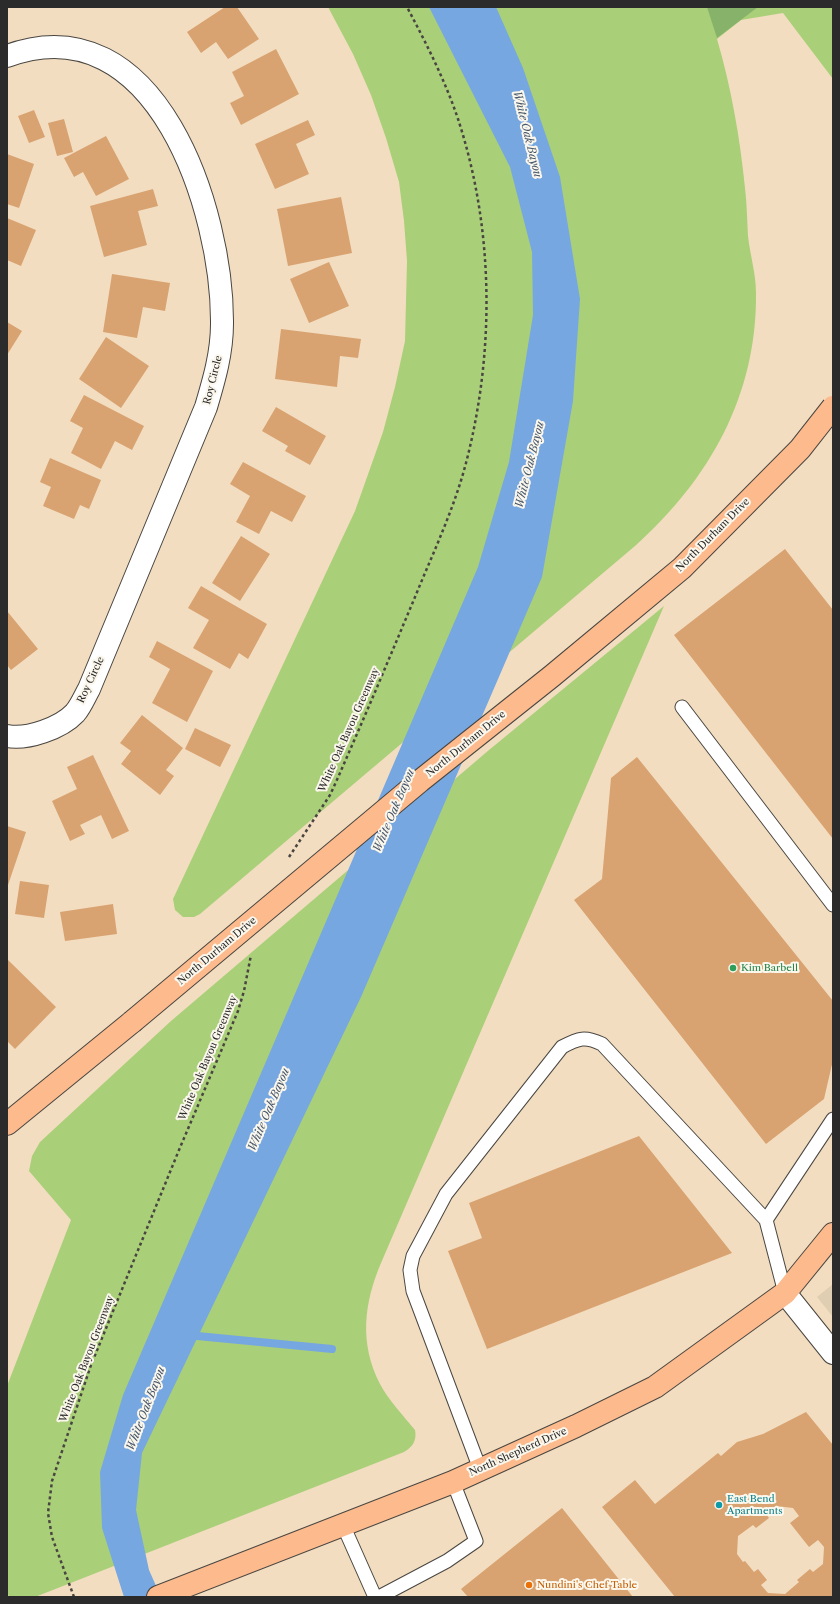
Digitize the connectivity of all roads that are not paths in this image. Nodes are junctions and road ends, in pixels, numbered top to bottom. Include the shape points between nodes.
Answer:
1 (7, 56) edge
2 (833, 407) edge
3 (682, 706) dead end
4 (7, 736) edge
5 (833, 905) edge
6 (833, 1119) edge
7 (7, 1124) edge
8 (766, 1220) junction
9 (833, 1234) edge
10 (833, 1259) edge
11 (785, 1293) junction
12 (833, 1353) edge
13 (480, 1469) junction
14 (453, 1482) junction
15 (343, 1525) junction
16 (158, 1597) edge
17 (375, 1597) edge
18 (379, 1597) edge

1 - 4 street, Roy Circle via 20,51 48,47 78,50 106,60 147,91 187,154 201,196 213,245 222,324 218,363 206,407 89,689 75,713 56,726 35,735
2 - 7 main road, North Durham Drive, bridge via 800,449 682,568 420,781
3 - 5 lane
6 - 8 lane
8 - 11 lane
8 - 13 lane via 602,1044 588,1038 575,1040 562,1047 446,1194 413,1256 410,1270 413,1291
9 - 11 main road, North Shepherd Drive
10 - 11 main road
11 - 12 street
11 - 13 main road, North Shepherd Drive via 655,1387
13 - 14 main road, North Shepherd Drive
14 - 15 main road, North Shepherd Drive
14 - 18 lane via 476,1541 447,1561
15 - 16 main road, North Shepherd Drive
15 - 17 lane

